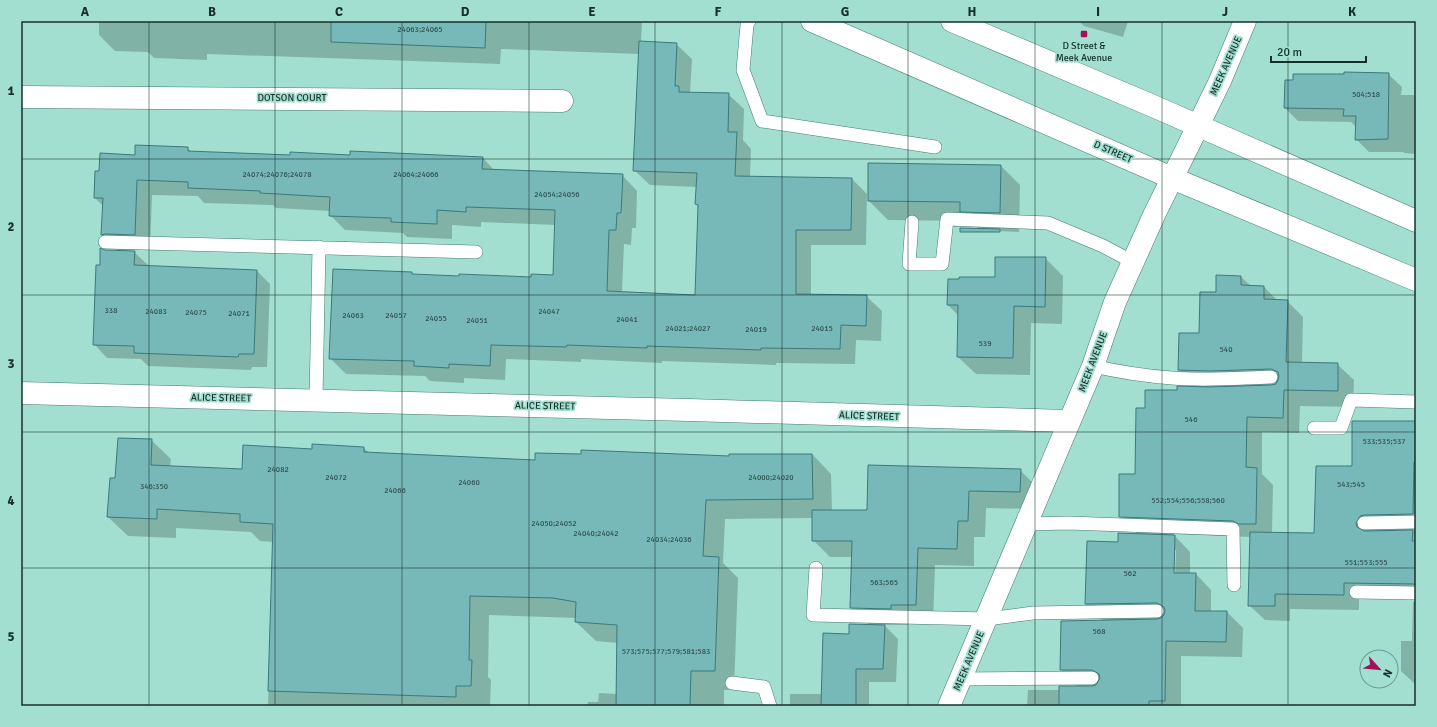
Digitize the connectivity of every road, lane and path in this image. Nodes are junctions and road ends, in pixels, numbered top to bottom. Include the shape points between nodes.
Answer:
1 (749, 21) edge
2 (812, 21) edge
3 (952, 21) edge
4 (1246, 21) edge
5 (21, 97) edge
6 (562, 101) dead end
7 (1198, 126) junction
8 (935, 147) dead end
9 (1172, 178) junction
10 (1416, 221) edge
11 (912, 222) dead end
12 (105, 242) dead end
13 (320, 247) junction
14 (476, 252) dead end
15 (1133, 262) junction
16 (1416, 280) edge
17 (1093, 366) junction
18 (1271, 377) dead end
19 (21, 393) edge
20 (316, 400) junction
21 (1416, 402) edge
22 (1069, 421) junction
23 (1314, 428) dead end
24 (1416, 522) edge
25 (1364, 523) dead end
26 (1027, 524) junction
27 (816, 568) dead end
28 (1234, 585) dead end
29 (1356, 592) dead end
30 (1416, 593) edge
31 (1157, 611) dead end
32 (987, 619) junction
33 (1092, 678) dead end
34 (960, 679) junction
35 (732, 683) dead end
36 (770, 706) edge
37 (949, 706) edge

1 - 8 lane via 742,70 762,121
2 - 9 street, D STREET
3 - 7 street
4 - 7 street, MEEK AVENUE
5 - 6 street, DOTSON COURT
7 - 9 street, MEEK AVENUE
7 - 10 street
9 - 15 street, MEEK AVENUE
9 - 16 street, D STREET
11 - 15 lane via 909,264 942,264 947,219 1048,224
12 - 13 lane
13 - 14 lane
13 - 20 lane
15 - 17 street, MEEK AVENUE via 1115,302
17 - 18 lane via 1127,374 1173,378
17 - 22 street, MEEK AVENUE
19 - 20 street, ALICE STREET
20 - 22 street, ALICE STREET
21 - 23 lane via 1351,400 1341,428
22 - 26 street, MEEK AVENUE
24 - 25 lane
26 - 28 lane via 1069,523 1233,529
26 - 32 street, MEEK AVENUE
27 - 32 lane via 813,615
29 - 30 lane
31 - 32 lane via 1034,613
32 - 34 street, MEEK AVENUE
33 - 34 lane
34 - 37 street, MEEK AVENUE
35 - 36 lane via 764,687

